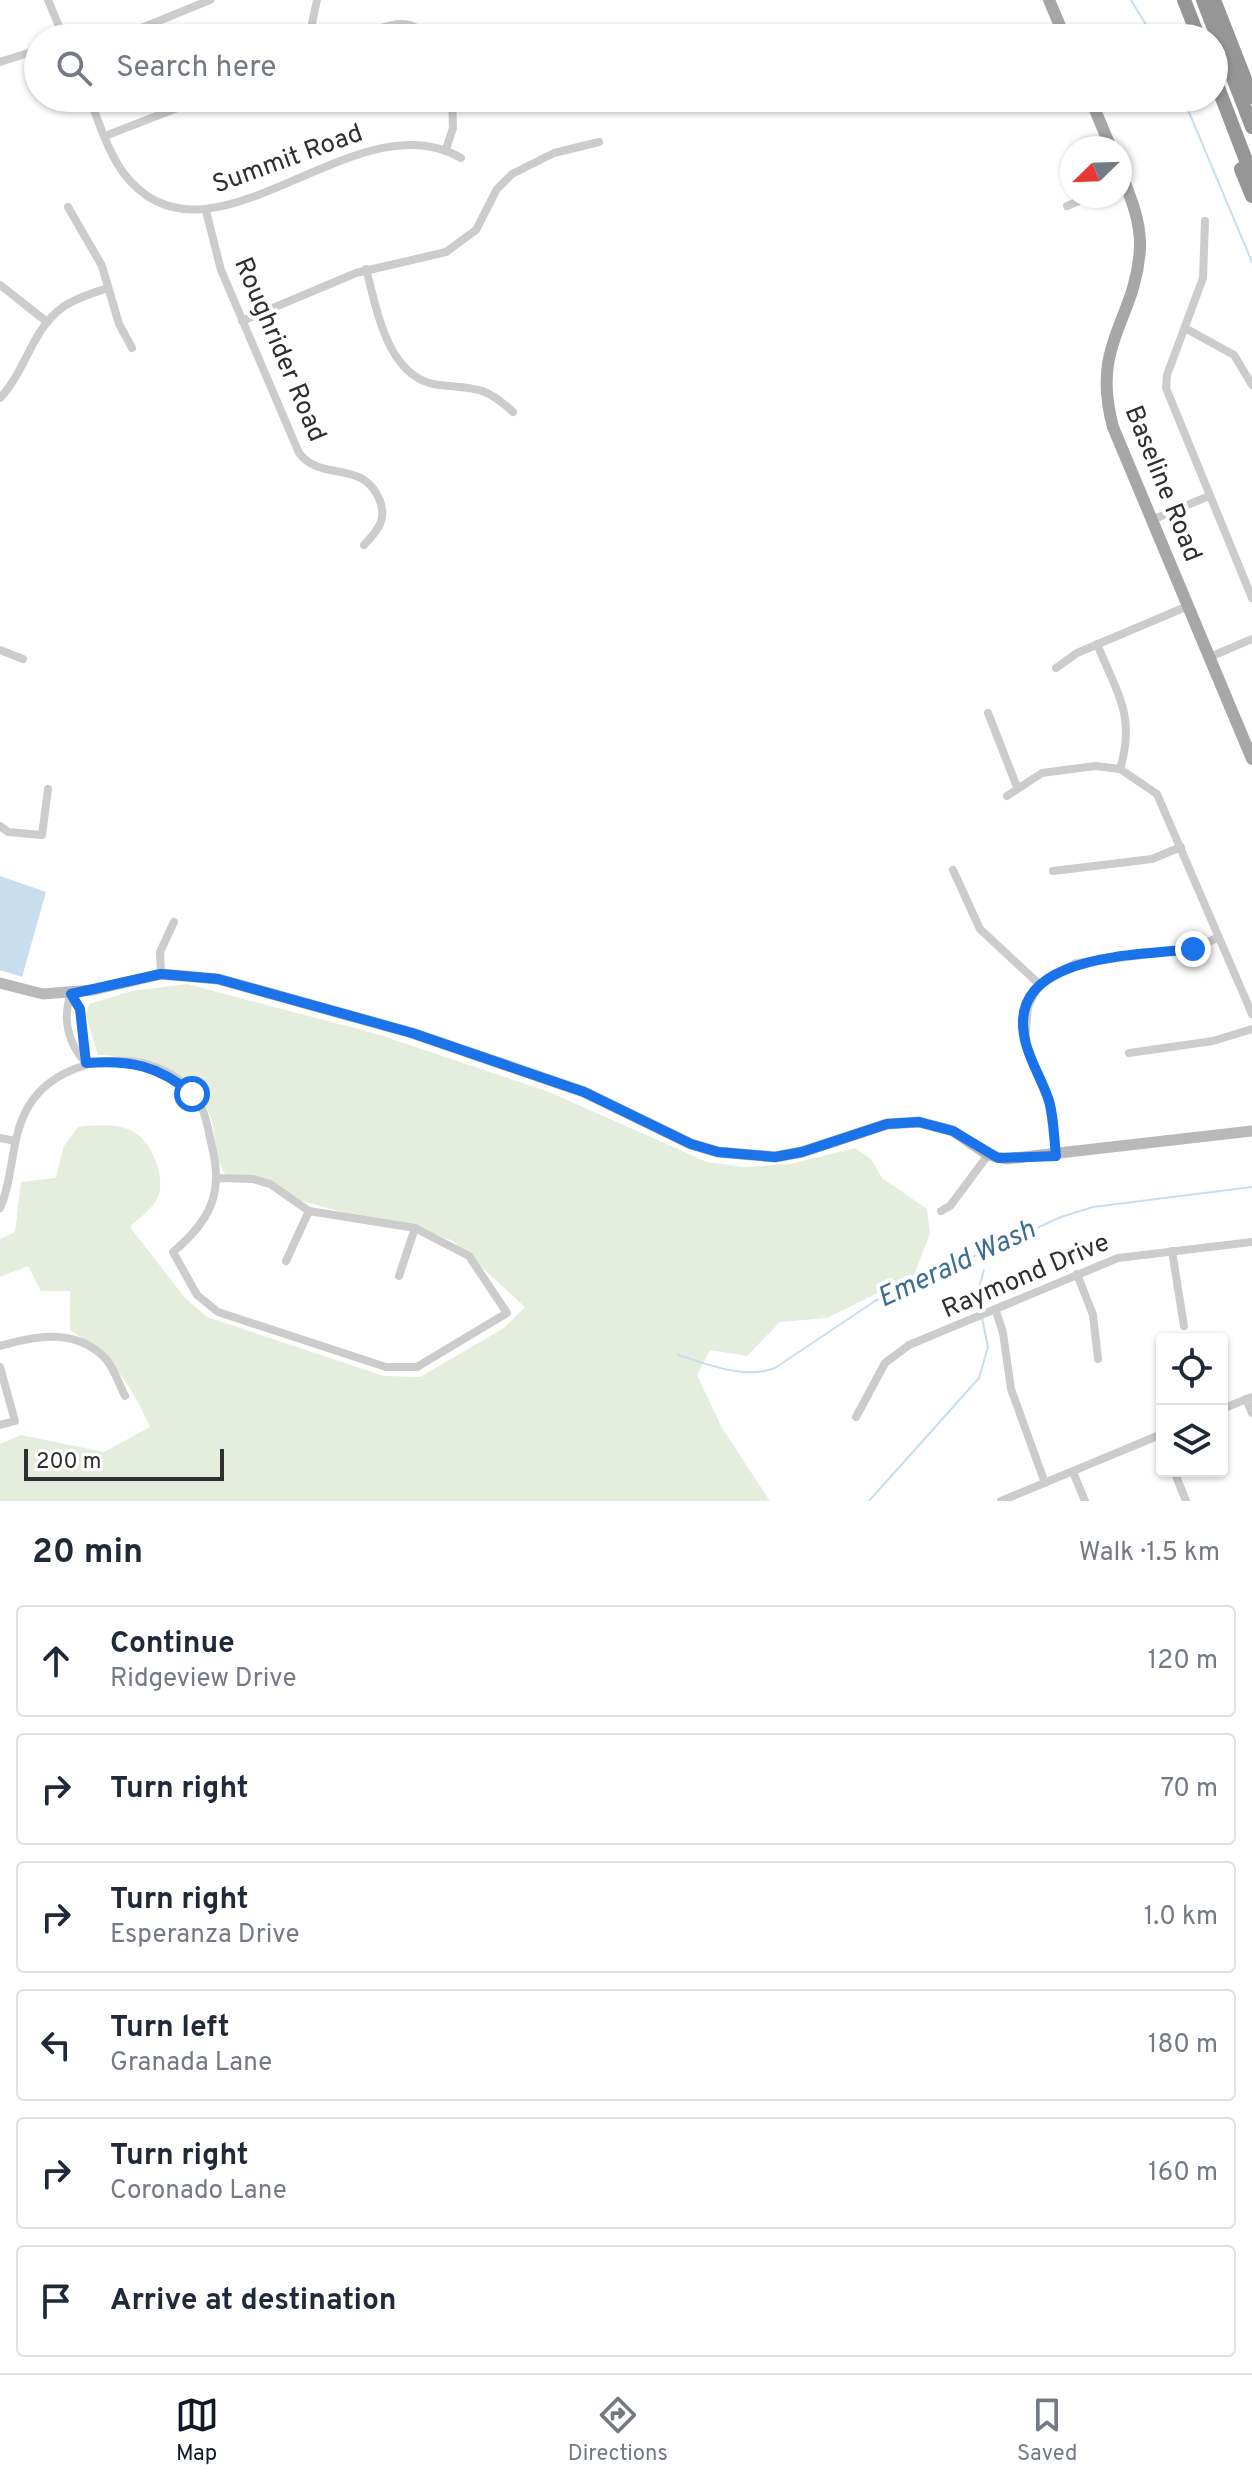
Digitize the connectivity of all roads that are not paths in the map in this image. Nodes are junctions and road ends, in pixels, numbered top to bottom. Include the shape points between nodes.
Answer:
1 (48, 0) edge
2 (210, 0) edge
3 (317, 0) edge
4 (1049, 0) edge
5 (1176, 0) edge
6 (1184, 0) edge
7 (1203, 0) edge
8 (1214, 0) edge
9 (58, 24) edge
10 (151, 24) edge
11 (312, 24) edge
12 (392, 24) edge
13 (414, 24) edge
14 (1059, 24) edge
15 (1185, 24) edge
16 (1193, 24) edge
17 (1212, 24) edge
18 (1223, 24) edge
19 (1228, 36) edge
20 (24, 54) edge
21 (0, 62) edge
22 (1228, 65) edge
23 (1252, 97) edge
24 (95, 112) edge
25 (167, 112) edge
26 (452, 112) edge
27 (1096, 112) edge
28 (1219, 112) edge
29 (1227, 112) edge
30 (1252, 127) edge
31 (105, 136) junction
32 (1106, 136) edge
33 (599, 142) dead end
34 (446, 149) junction
35 (461, 158) dead end
36 (1252, 176) edge
37 (1252, 196) edge
38 (1132, 204) edge
39 (68, 207) dead end
40 (206, 211) junction
41 (1205, 221) dead end
42 (366, 269) junction
43 (0, 285) edge
44 (108, 288) junction
45 (242, 321) junction
46 (47, 322) junction
47 (1185, 328) junction
48 (132, 348) dead end
49 (1252, 385) edge
50 (0, 398) edge
51 (513, 412) dead end
52 (1209, 496) junction
53 (1152, 520) junction
54 (364, 545) dead end
55 (1252, 598) edge
56 (1188, 606) junction
57 (1252, 639) edge
58 (1097, 644) junction
59 (0, 650) edge
60 (1210, 657) junction
61 (23, 659) dead end
62 (1056, 668) dead end
63 (988, 713) dead end
64 (1250, 751) edge
65 (1120, 769) junction
66 (1017, 787) junction
67 (48, 789) dead end
68 (1007, 796) dead end
69 (0, 826) edge
70 (1181, 847) junction
71 (953, 870) dead end
72 (1053, 871) dead end
73 (174, 922) dead end
74 (1219, 937) junction
75 (161, 974) junction
76 (0, 983) edge
77 (1039, 984) junction
78 (71, 994) junction
79 (1252, 1014) edge
80 (1252, 1029) edge
81 (84, 1034) junction
82 (71, 1039) junction
83 (1129, 1053) dead end
84 (86, 1063) junction
85 (1252, 1131) edge
86 (0, 1138) edge
87 (15, 1141) junction
88 (988, 1155) junction
89 (1056, 1156) junction
90 (219, 1178) junction
91 (0, 1208) edge
92 (309, 1211) junction
93 (941, 1211) dead end
94 (415, 1228) junction
95 (1252, 1242) edge
96 (1172, 1251) junction
97 (286, 1261) dead end
98 (1077, 1274) junction
99 (399, 1276) dead end
100 (996, 1311) junction
101 (1184, 1326) dead end
102 (0, 1346) edge
103 (1098, 1359) dead end
104 (0, 1367) edge
105 (125, 1396) dead end
106 (1249, 1398) edge
107 (1228, 1407) edge
108 (1252, 1413) edge
109 (856, 1417) dead end
110 (0, 1425) edge
111 (1156, 1439) edge
112 (1073, 1472) junction
113 (1176, 1477) edge
114 (1045, 1483) junction
115 (1001, 1501) edge
116 (1085, 1501) edge
117 (1186, 1501) edge

1 - 9 street
2 - 10 street
3 - 11 street
4 - 14 main road
5 - 15 highway
6 - 16 highway
7 - 17 highway
8 - 18 highway
12 - 13 street
19 - 23 highway
20 - 21 street
22 - 30 highway
24 - 31 street, Summit Road
25 - 31 street
26 - 34 street
27 - 32 main road
28 - 37 highway
29 - 36 highway
31 - 40 street, Summit Road via 119,166 141,190 170,206
33 - 42 street via 554,153 512,174 497,189 476,230 446,252
34 - 35 street, Summit Road
34 - 40 street, Summit Road via 416,142 378,147
38 - 53 main road, Baseline Road via 1140,246 1111,340 1104,387 1113,427
39 - 44 street via 102,266
40 - 45 street, Roughrider Road via 221,270
41 - 47 street via 1203,278
42 - 45 street
42 - 51 street via 386,337 407,370 431,383 485,390
43 - 46 street
44 - 46 street via 72,301
44 - 48 street
45 - 54 street, Roughrider Road via 299,453 311,465 358,476 374,489 382,521
46 - 50 street via 22,372
47 - 49 street via 1234,355
47 - 52 street via 1166,388
52 - 53 street
52 - 55 street
53 - 56 main road, Baseline Road
56 - 58 street
56 - 60 main road, Baseline Road
57 - 60 street
58 - 62 street
58 - 65 street via 1128,725
59 - 61 street
60 - 64 main road, Baseline Road
63 - 66 street
65 - 66 street via 1095,766 1042,773
65 - 70 street via 1157,794
66 - 68 street
67 - 69 street via 42,835 8,832
70 - 72 street via 1152,859
70 - 74 street
71 - 77 street via 980,929
73 - 75 street via 160,952
74 - 77 street via 1193,949 1076,963
74 - 79 street
75 - 78 main road
75 - 88 main road via 218,979 412,1033 584,1092 718,1152 788,1155 903,1121 945,1128
76 - 78 main road via 43,994
77 - 89 street via 1028,1007 1025,1042 1049,1103
78 - 81 street
78 - 82 street via 65,1009
80 - 83 street via 1222,1039
81 - 82 street via 77,1042
81 - 84 street
82 - 84 street
84 - 87 street via 56,1077 40,1092
84 - 90 street via 150,1066 172,1077 201,1106
85 - 89 main road
86 - 87 street
87 - 91 street
88 - 89 main road
88 - 93 street
90 - 92 street via 270,1184
90 - 94 street via 199,1231 173,1252 197,1295 218,1312 386,1367 417,1367 507,1313 469,1256
92 - 94 street
92 - 97 street
94 - 99 street
95 - 96 street, Raymond Drive
96 - 98 street, Raymond Drive via 1118,1258
96 - 101 street
98 - 100 street, Raymond Drive
98 - 103 street via 1093,1315
100 - 109 street, Raymond Drive via 896,1352 877,1375
100 - 114 street via 1011,1389
102 - 105 street via 35,1336 69,1337 104,1357
104 - 110 street via 15,1421
106 - 107 street
106 - 108 street
111 - 112 street
112 - 114 street
112 - 116 street
113 - 117 street
114 - 115 street

